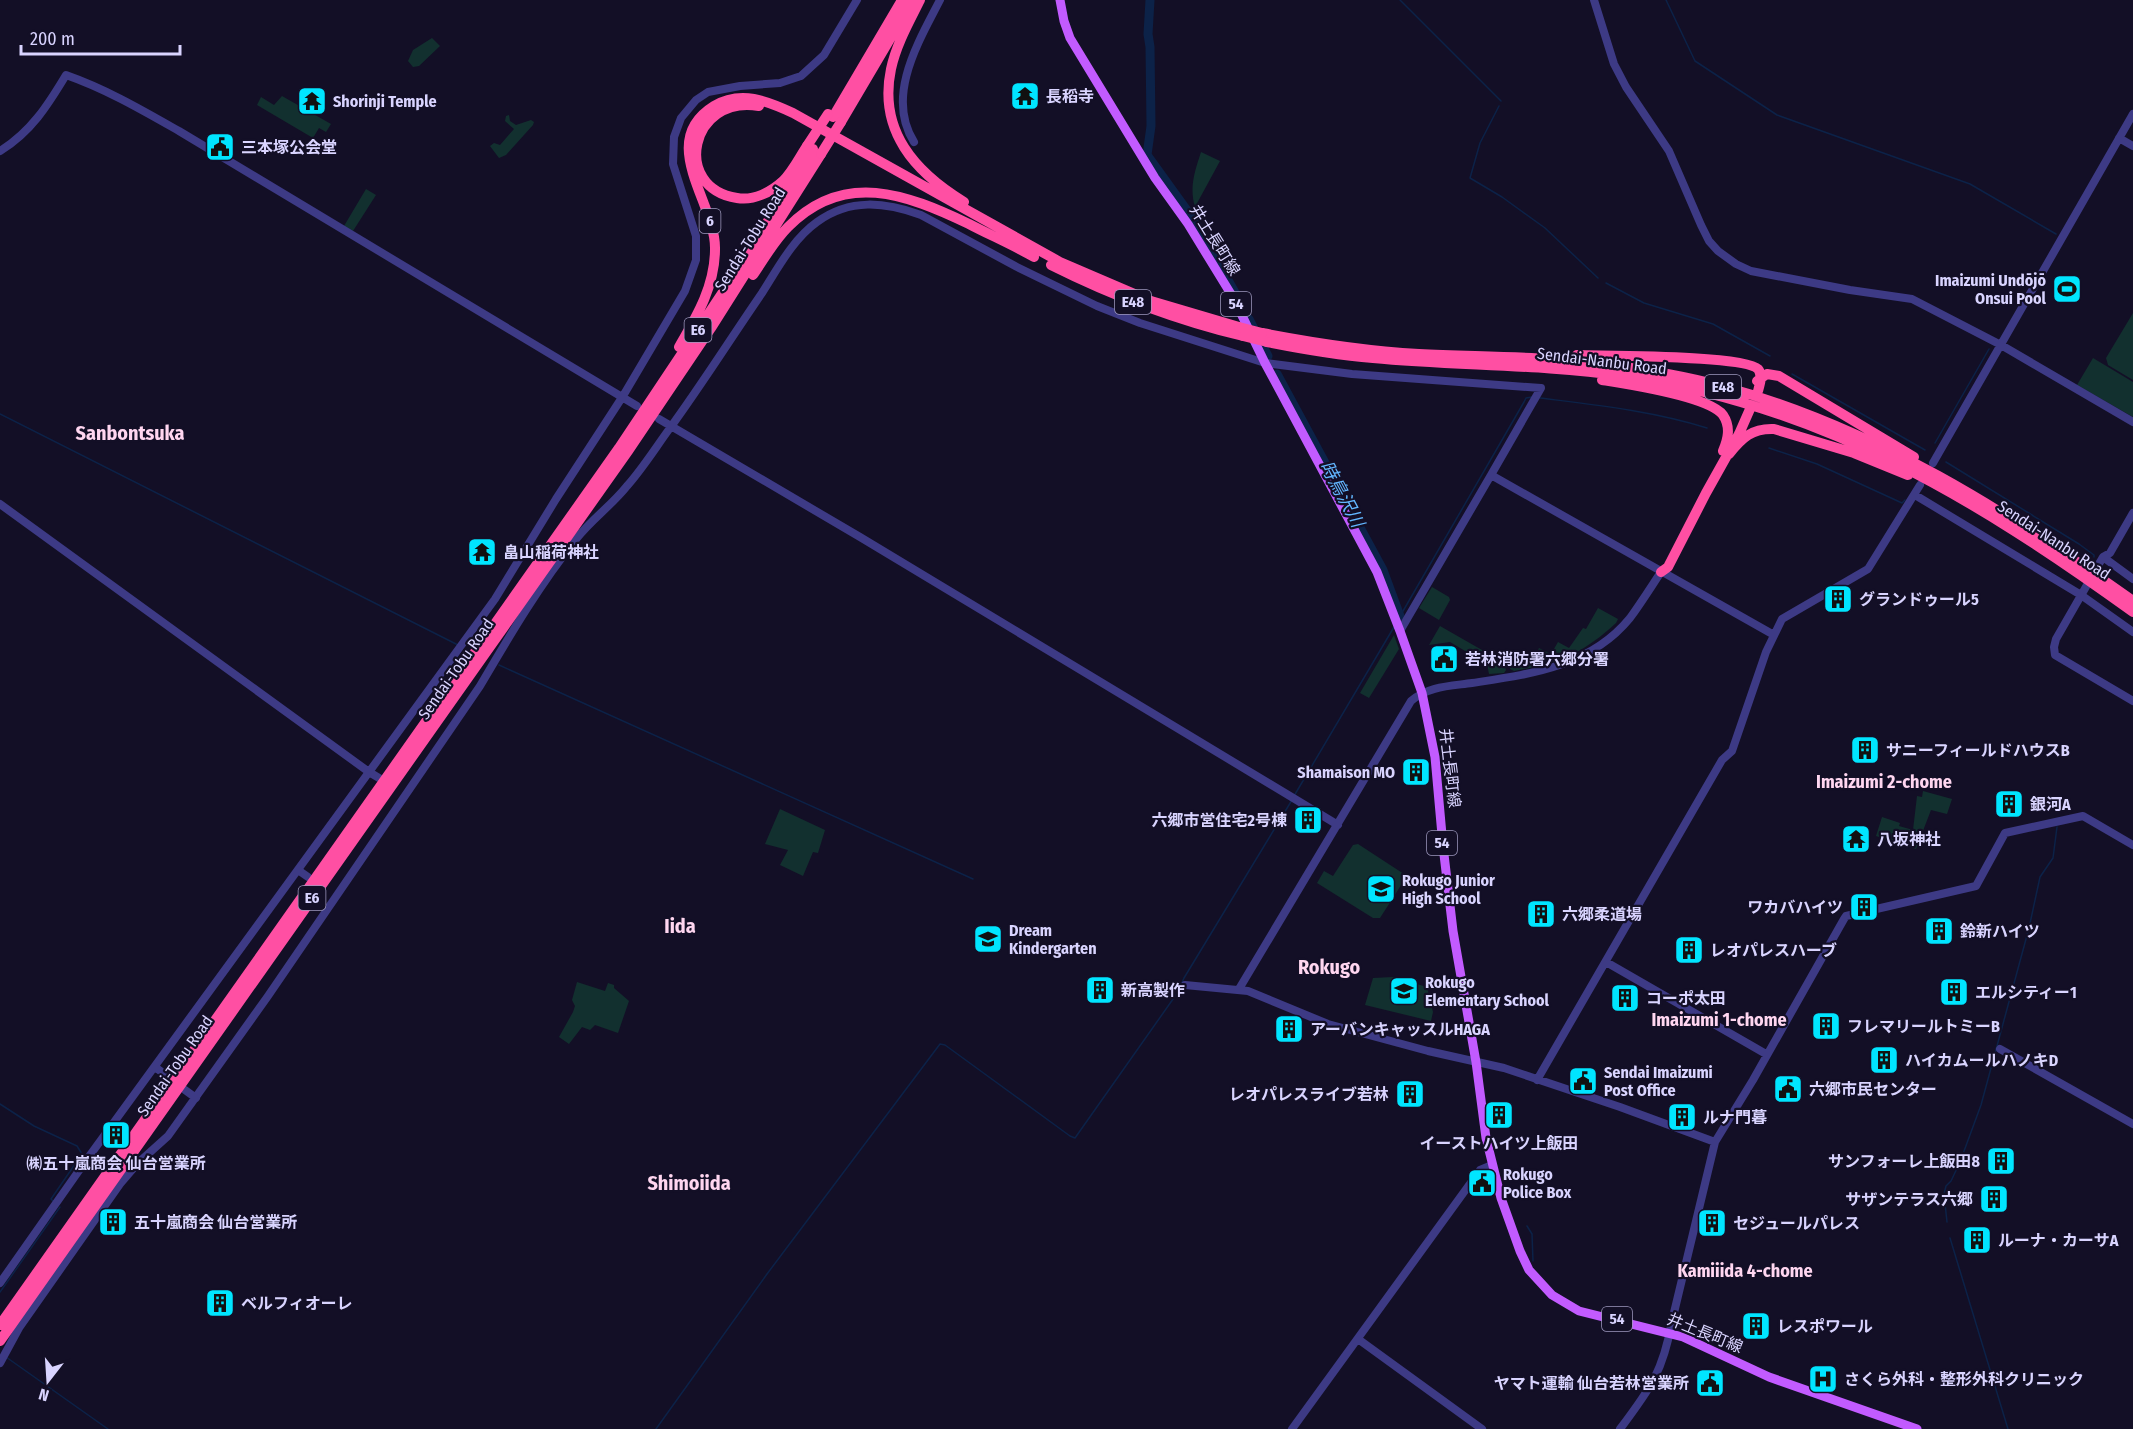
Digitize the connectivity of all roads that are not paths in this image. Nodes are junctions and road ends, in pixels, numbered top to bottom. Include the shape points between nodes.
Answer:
1 (857, 0) edge
2 (902, 0) edge
3 (913, 0) edge
4 (920, 0) edge
5 (940, 0) edge
6 (1060, 0) edge
7 (1594, 0) edge
8 (2133, 114) edge
9 (834, 117) junction
10 (2119, 138) junction
11 (914, 142) dead end
12 (2133, 147) edge
13 (814, 150) junction
14 (0, 151) edge
15 (1028, 253) junction
16 (1078, 269) junction
17 (1241, 332) junction
18 (1264, 337) junction
19 (2001, 345) junction
20 (1475, 355) junction
21 (1265, 363) junction
22 (1540, 368) junction
23 (680, 374) junction
24 (1761, 377) junction
25 (1756, 391) dead end
26 (623, 396) junction
27 (637, 406) dead end
28 (1748, 408) dead end
29 (659, 419) dead end
30 (2133, 422) edge
31 (672, 426) junction
32 (619, 448) junction
33 (1726, 452) junction
34 (1933, 463) dead end
35 (1491, 475) junction
36 (1944, 478) junction
37 (1920, 485) dead end
38 (1915, 495) junction
39 (0, 504) edge
40 (581, 509) junction
41 (2133, 513) edge
42 (1999, 521) junction
43 (2103, 557) junction
44 (2096, 569) dead end
45 (1661, 572) junction
46 (2133, 579) edge
47 (2087, 585) dead end
48 (2081, 595) junction
49 (2133, 601) edge
50 (2133, 612) edge
51 (1398, 626) junction
52 (2133, 632) edge
53 (1774, 635) junction
54 (1422, 693) junction
55 (2133, 701) edge
56 (369, 772) junction
57 (379, 778) dead end
58 (1338, 825) junction
59 (2133, 845) edge
60 (298, 870) junction
61 (308, 877) dead end
62 (325, 889) dead end
63 (335, 896) junction
64 (1606, 962) junction
65 (1185, 985) dead end
66 (1239, 988) junction
67 (2000, 1049) dead end
68 (1766, 1054) junction
69 (1476, 1062) junction
70 (155, 1067) junction
71 (167, 1076) dead end
72 (1537, 1080) junction
73 (186, 1090) dead end
74 (196, 1098) junction
75 (2133, 1124) edge
76 (144, 1128) junction
77 (1715, 1142) junction
78 (1492, 1165) junction
79 (0, 1283) edge
80 (0, 1325) edge
81 (1670, 1333) junction
82 (1358, 1339) junction
83 (0, 1341) edge
84 (3, 1358) edge
85 (1292, 1429) edge
86 (1482, 1429) edge
87 (1620, 1429) edge
88 (1917, 1429) edge

1 - 26 street via 824,54 801,76 780,83 708,92 681,118 674,137 673,164 696,236 696,260 689,285
2 - 9 highway, Sendai-Tobu Road / E6
3 - 9 highway, Sendai-Tobu Road / E6
4 - 16 highway via 895,56 890,79 892,118 905,150 948,192
5 - 11 street via 917,44 905,79 904,111
6 - 21 main road, 井土長町線 / 54 via 1071,38 1234,299
7 - 19 street via 1614,63 1669,151 1701,225 1718,251 1751,271 1912,299
8 - 10 street
9 - 13 highway, Sendai-Tobu Road / E6
10 - 12 street
10 - 19 street
13 - 15 highway, 6 via 782,181 761,195 745,199 721,194 708,184 696,156 700,134 714,116 735,106 760,106 826,138
13 - 23 highway, Sendai-Tobu Road / E6
13 - 32 highway, Sendai-Tobu Road / E6
14 - 26 street via 31,127 66,75 78,79 179,131
15 - 17 highway, Sendai-Nanbu Road / E48 via 1149,309
15 - 23 highway via 906,198 872,192 837,197 806,211 787,228 697,359
16 - 17 highway, Sendai-Nanbu Road / E48 via 1151,301
16 - 32 highway, 6 via 781,107 745,98 718,104 698,122 689,147 691,169 714,234 711,284 696,318
17 - 18 highway, Sendai-Nanbu Road / E48, bridge
18 - 20 highway, Sendai-Nanbu Road / E48 via 1419,354
18 - 22 highway, Sendai-Nanbu Road / E48 via 1374,358
19 - 30 street
19 - 34 street
20 - 24 highway via 1713,360 1749,364 1759,370
20 - 36 highway, Sendai-Nanbu Road / E48 via 1599,364 1726,387 1855,434
21 - 31 street via 1097,306 921,215 892,206 861,204 818,221 790,250
21 - 35 street via 1353,374 1540,387
21 - 51 main road, 井土長町線 / 54 via 1377,572
22 - 33 highway via 1658,390 1707,405 1722,415 1726,423
22 - 42 highway, Sendai-Nanbu Road / E48 via 1653,381 1791,417 1894,461
23 - 40 highway, Sendai-Tobu Road / E6
24 - 25 highway
24 - 36 highway via 1774,374 1791,382 1903,448
26 - 27 street
26 - 56 street via 495,599
28 - 33 highway
29 - 31 street
31 - 58 street
31 - 63 street via 627,487 578,537 547,579 474,694
32 - 40 highway, Sendai-Tobu Road / E6
33 - 42 highway via 1754,431 1791,433 1886,466
33 - 45 highway via 1668,567
35 - 45 street
35 - 51 street
36 - 49 highway, Sendai-Nanbu Road / E48
37 - 38 street
38 - 48 street
38 - 53 street via 1868,569 1782,619
39 - 56 street
40 - 76 highway, Sendai-Tobu Road / E6
41 - 43 street via 2110,553
42 - 50 highway, Sendai-Nanbu Road / E48
43 - 44 street
43 - 46 street
45 - 53 street
45 - 54 street via 1629,619 1612,636 1569,663 1541,672
47 - 48 street
48 - 52 street
48 - 55 street via 2056,639 2055,655
51 - 54 main road, 井土長町線 / 54
53 - 64 street via 1732,751 1722,760
54 - 58 street via 1412,701
54 - 69 main road, 井土長町線 / 54 via 1435,757 1453,931
56 - 57 street
56 - 60 street
58 - 66 street
59 - 68 street via 2083,816 2005,833 1976,886 1846,916
60 - 61 street
60 - 70 street
62 - 63 street
63 - 74 street
64 - 68 street
64 - 72 street
65 - 66 street
66 - 69 street via 1328,1024
67 - 75 street
68 - 77 street
69 - 72 street
69 - 78 main road, 井土長町線 / 54
70 - 71 street
70 - 79 street
72 - 77 street
73 - 74 street
74 - 84 street via 168,1136 120,1184 19,1328
76 - 80 highway, Sendai-Tobu Road / E6
76 - 83 highway, Sendai-Tobu Road / E6
77 - 81 street
78 - 81 main road, 井土長町線 / 54 via 1520,1251 1544,1289 1580,1311
78 - 82 street via 1480,1170
81 - 87 street via 1656,1379
81 - 88 main road, 井土長町線 / 54 via 1769,1377
82 - 85 street
82 - 86 street

